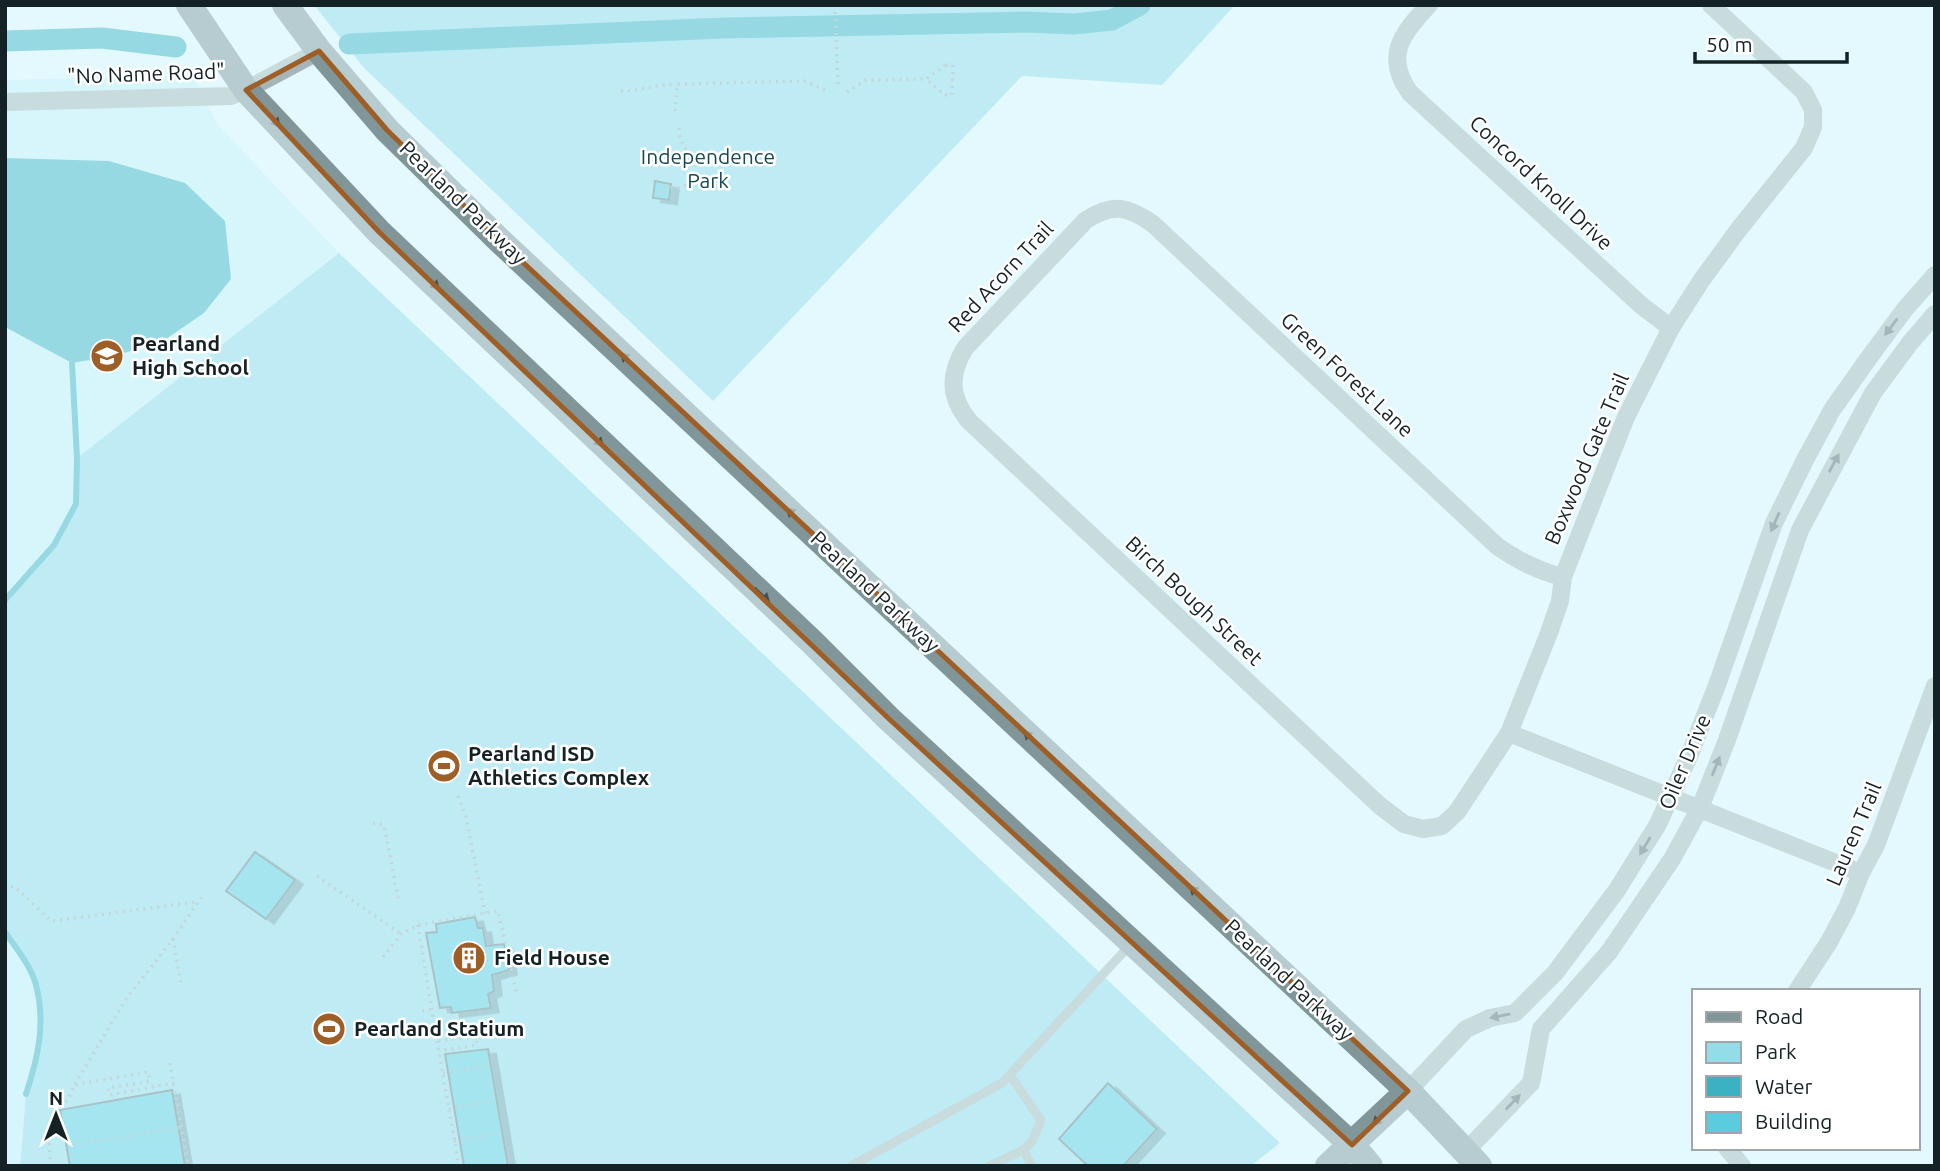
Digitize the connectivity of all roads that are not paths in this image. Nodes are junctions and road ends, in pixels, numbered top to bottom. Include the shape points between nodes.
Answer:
1 (189, 5) edge
2 (285, 5) edge
3 (1429, 5) edge
4 (1712, 5) edge
5 (319, 51) junction
6 (246, 90) junction
7 (5, 102) edge
8 (1102, 210) joint
9 (1935, 275) edge
10 (1935, 314) edge
11 (1671, 328) junction
12 (953, 387) joint
13 (1563, 577) junction
14 (1935, 686) edge
15 (1509, 733) junction
16 (1671, 797) junction
17 (1700, 808) junction
18 (1423, 829) joint
19 (1861, 873) junction
20 (1131, 943) junction
21 (1798, 989) edge
22 (1010, 1076) junction
23 (1408, 1091) junction
24 (1352, 1144) junction
25 (1023, 1149) junction
26 (1729, 1150) edge
27 (1464, 1161) edge
28 (851, 1166) edge
29 (989, 1166) edge
30 (1032, 1166) edge
31 (1328, 1166) edge
32 (1370, 1166) edge
33 (1742, 1166) edge

1 - 6 main road
2 - 5 main road, Pearland Parkway
3 - 11 street, Concord Knoll Drive via 1399,44 1399,78 1410,93
4 - 11 street, Boxwood Gate Trail via 1804,92 1813,110 1813,127 1804,148 1739,229
5 - 6 street, "No Name Road"
23 -> 5 main road, Pearland Parkway via 498,239 387,130
6 - 7 street, "No Name Road" via 231,96
6 -> 20 main road via 379,232
8 - 12 street, Red Acorn Trail via 1086,220 965,348 954,366
8 - 13 street, Green Forest Lane via 1120,208 1153,224 1497,546 1542,572
9 -> 16 street, Oiler Drive via 1832,410 1806,458 1774,523 1717,685
17 -> 10 street, Oiler Drive via 1800,530 1873,393
11 - 13 street, Boxwood Gate Trail via 1626,417
12 - 18 street, Birch Bough Street via 958,407 989,440 1379,805 1404,824
13 - 15 street, Boxwood Gate Trail via 1549,633
14 - 19 street, Lauren Trail via 1886,821
15 - 16 street
15 - 18 street, Boxwood Gate Trail via 1457,812 1442,826
16 - 17 street
16 -> 23 street, Oiler Drive via 1617,890 1555,972 1515,1013 1466,1029
17 - 19 street
27 -> 17 street, Oiler Drive via 1531,1083 1541,1029 1609,952 1672,859
19 - 21 street, Lauren Trail via 1841,919
20 - 22 lane
20 - 24 main road
22 - 25 lane via 1041,1119 1032,1142
22 - 28 lane
23 -> 24 main road, Oiler Drive
23 - 27 main road, Pearland Parkway
24 - 31 main road, Oiler Drive
24 - 32 main road
25 - 29 lane
25 - 30 lane
26 - 33 street

